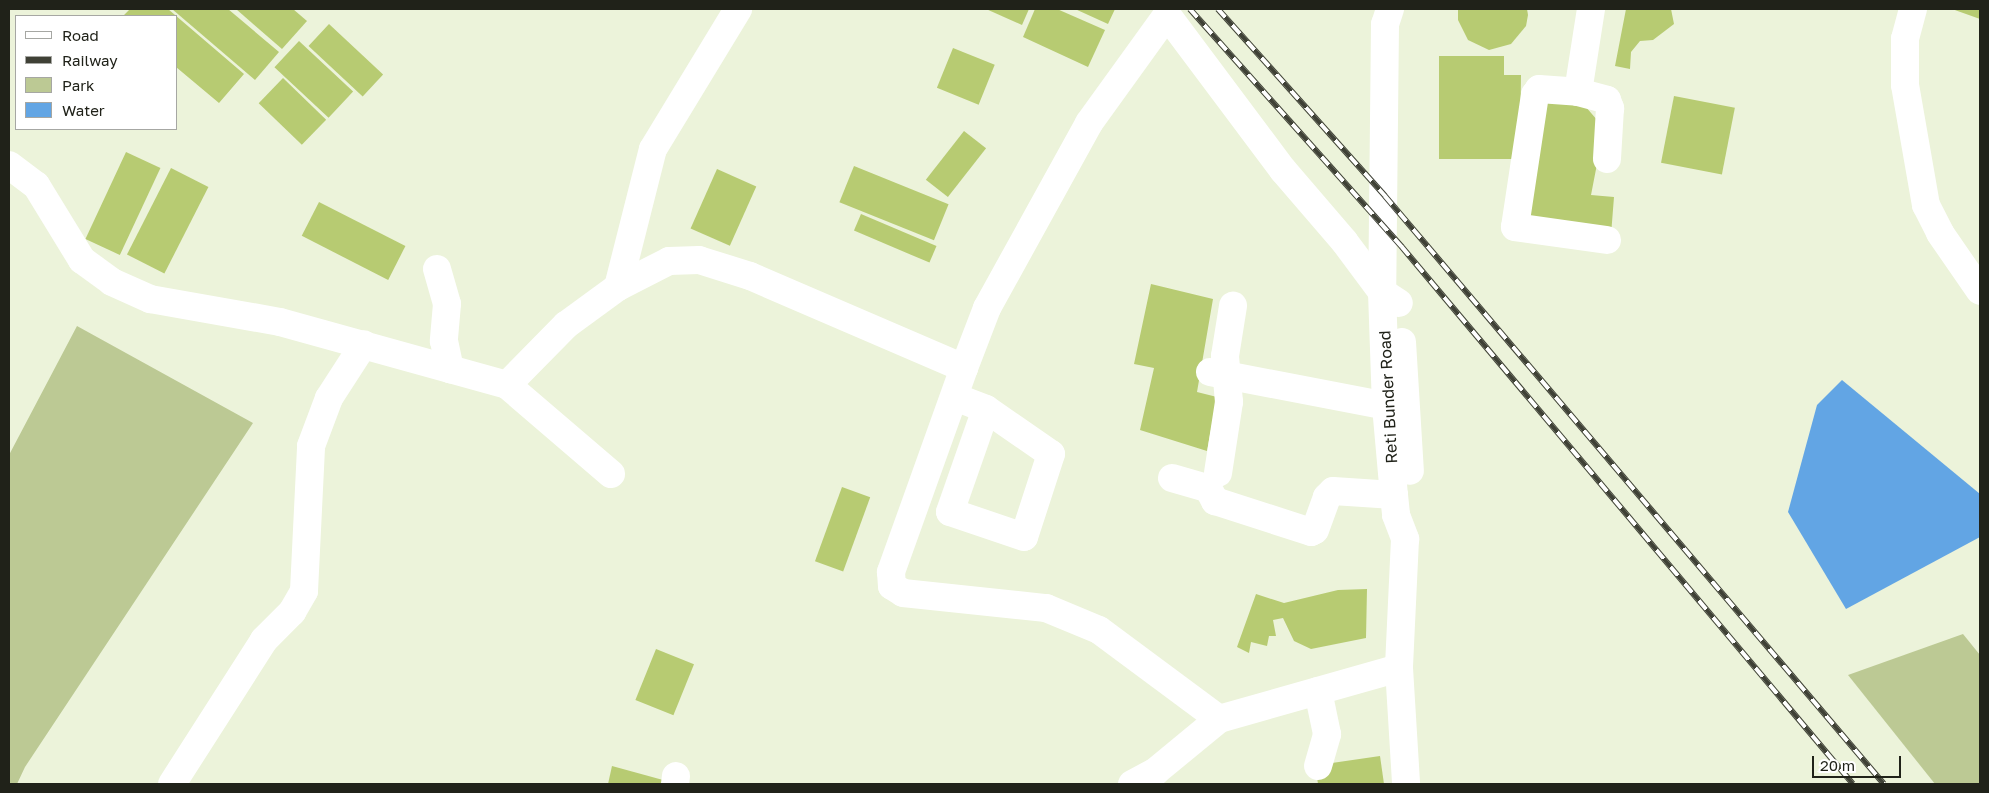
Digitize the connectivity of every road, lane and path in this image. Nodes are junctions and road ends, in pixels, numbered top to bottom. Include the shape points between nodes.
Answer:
1 (738, 9) edge
2 (1390, 9) edge
3 (1399, 9) edge
4 (1591, 9) edge
5 (1913, 9) edge
6 (1165, 12) edge
7 (1578, 92) junction
8 (1607, 159) dead end
9 (9, 165) edge
10 (1607, 240) dead end
11 (437, 269) dead end
12 (618, 287) junction
13 (1980, 291) edge
14 (1391, 298) junction
15 (1233, 306) dead end
16 (364, 344) junction
17 (964, 368) junction
18 (450, 369) junction
19 (1219, 374) junction
20 (507, 385) junction
21 (955, 397) junction
22 (1386, 406) junction
23 (986, 409) junction
24 (1218, 473) dead end
25 (611, 474) dead end
26 (1172, 478) dead end
27 (1394, 495) junction
28 (1405, 539) junction
29 (1400, 668) junction
30 (1318, 691) junction
31 (1219, 719) junction
32 (1318, 766) dead end
33 (172, 784) edge
34 (1132, 784) edge
35 (1406, 784) edge

1 - 12 street via 653,149
2 - 14 street, Reti Bunder Road via 1385,24
3 - 14 street via 1402,207
4 - 7 street
5 - 13 street via 1905,39 1905,85 1926,205 1940,233
6 - 14 street via 1283,170
6 - 17 street via 1085,131 988,308
7 - 8 street via 1607,100 1610,108
7 - 10 street via 1546,88 1539,89 1535,95 1514,223 1520,230
9 - 16 street via 36,185 82,260 112,282 150,299 280,322
11 - 18 street via 447,304 444,341
12 - 17 street via 669,261 699,260 750,276
12 - 20 street via 566,325
14 - 22 street, Reti Bunder Road
14 - 28 street via 1413,511
15 - 19 street via 1226,356
16 - 18 street
16 - 33 street via 329,398 311,446 304,591 292,612 264,640
17 - 21 street
18 - 20 street
19 - 22 street
19 - 24 street via 1229,402
20 - 25 street
21 - 23 street
21 - 31 street via 891,572 892,586 903,593 1046,608 1099,630
22 - 27 street, Reti Bunder Road
23 - 23 street via 1052,454 1024,537 950,512
26 - 27 street via 1208,488 1214,500 1311,532 1316,530 1327,497 1333,491
27 - 28 street, Reti Bunder Road via 1396,515
28 - 29 street, Reti Bunder Road
29 - 30 street
29 - 35 street, Reti Bunder Road
30 - 31 street
30 - 32 street via 1326,734
31 - 34 street via 1156,771

